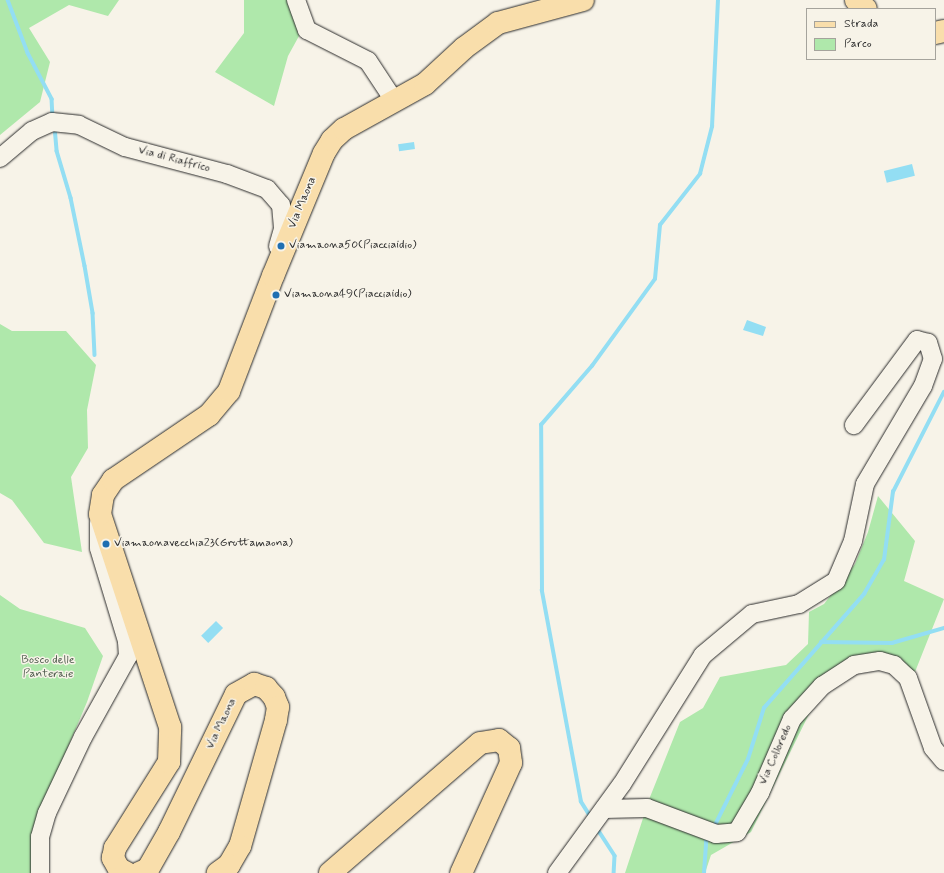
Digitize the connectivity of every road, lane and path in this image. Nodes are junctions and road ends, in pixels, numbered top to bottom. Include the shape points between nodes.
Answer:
1 (296, 0) edge
2 (583, 0) edge
3 (856, 0) edge
4 (865, 8) edge
5 (395, 102) junction
6 (0, 158) edge
7 (273, 276) junction
8 (854, 425) dead end
9 (100, 514) junction
10 (944, 761) edge
11 (604, 809) junction
12 (40, 873) edge
13 (127, 873) edge
14 (139, 873) edge
15 (218, 873) edge
16 (330, 873) edge
17 (462, 873) edge
18 (557, 873) edge

1 - 5 street via 307,30 368,61
2 - 5 main road, Via Maona via 498,23 464,48 425,84
3 - 4 main road
5 - 7 main road, Via Maona via 344,129 332,140 324,153
6 - 7 street, Via di Riaffrico via 32,132 52,122 79,125 125,147 251,181 266,189 281,205 283,229 273,262
7 - 9 main road, Via Maona via 229,391 209,415 112,480 103,495
8 - 11 street via 917,340 928,343 933,359 923,386 865,484 853,540 836,581 799,604 752,614 703,655
9 - 12 street, Via Maona via 99,548 127,641 128,656 47,813 40,837
9 - 13 main road, Via Maona via 170,727 169,762 115,848 113,858 119,869
10 - 11 street, Via Colloredo via 933,748 908,678 894,665 880,661 854,665 822,686 792,719 760,792 737,832 716,834 646,808
11 - 18 street
14 - 15 main road, Via Maona via 148,869 169,832 236,694 254,684 266,688 274,697 278,707 276,720 240,846 229,865
16 - 17 main road via 480,743 499,740 509,748 511,762

